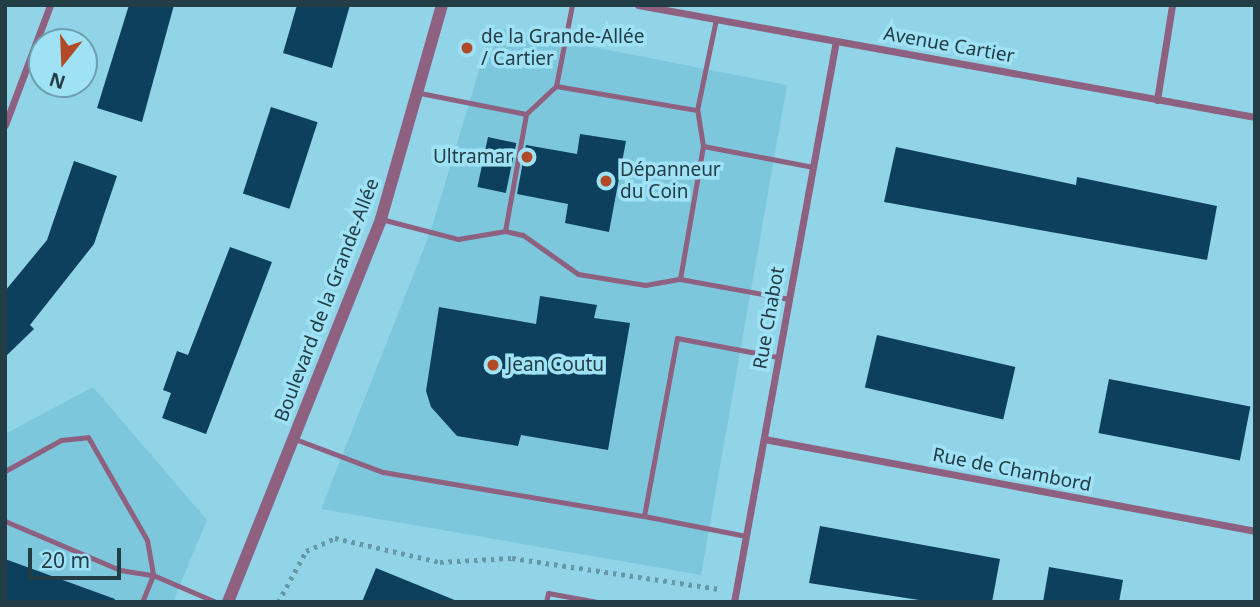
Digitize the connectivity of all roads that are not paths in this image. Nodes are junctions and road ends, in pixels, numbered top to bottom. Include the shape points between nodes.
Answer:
1 (50, 5) edge
2 (442, 5) edge
3 (572, 5) edge
4 (638, 5) edge
5 (1172, 5) edge
6 (716, 19) junction
7 (836, 41) junction
8 (556, 86) junction
9 (420, 93) junction
10 (1157, 100) junction
11 (697, 110) junction
12 (526, 114) junction
13 (1255, 117) edge
14 (5, 125) edge
15 (704, 146) junction
16 (813, 167) junction
17 (381, 219) junction
18 (505, 232) junction
19 (680, 279) junction
20 (789, 299) junction
21 (779, 357) junction
22 (295, 439) junction
23 (764, 439) junction
24 (5, 471) edge
25 (644, 516) junction
26 (5, 521) edge
27 (1255, 531) edge
28 (746, 536) junction
29 (153, 575) junction
30 (142, 602) edge
31 (216, 602) edge
32 (228, 602) edge
33 (546, 602) edge
34 (597, 602) edge
35 (734, 602) edge

1 - 14 street
2 - 9 street, Boulevard de la Grande-Allée
3 - 8 lane
4 - 6 street, Avenue Cartier
5 - 10 street
6 - 7 street, Avenue Cartier
6 - 11 lane
7 - 10 street, Avenue Cartier
7 - 16 street, Rue Chabot
8 - 11 lane
8 - 12 lane
9 - 12 lane
9 - 17 street, Boulevard de la Grande-Allée
10 - 13 street, Avenue Cartier
11 - 15 lane
12 - 18 lane
15 - 16 lane
15 - 19 lane
16 - 20 street, Rue Chabot
17 - 18 lane via 458,239
17 - 22 street, Boulevard de la Grande-Allée
18 - 19 lane via 537,241 556,262 578,274 645,285
19 - 20 lane
20 - 21 street, Rue Chabot
21 - 23 street, Rue Chabot
21 - 25 lane via 677,338
22 - 25 lane via 383,472
22 - 32 street, Boulevard de la Grande-Allée
23 - 27 street, Rue de Chambord
23 - 28 street, Rue Chabot
24 - 29 lane via 61,440 88,437 147,540
25 - 28 lane
26 - 29 lane via 120,570
28 - 35 street, Rue Chabot
29 - 30 lane
29 - 31 lane
33 - 34 lane via 548,593

